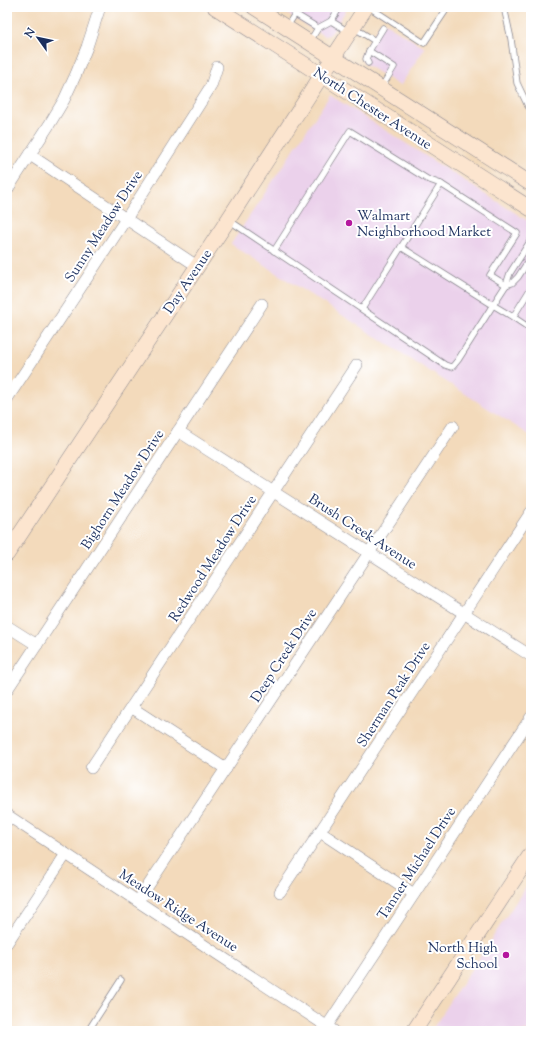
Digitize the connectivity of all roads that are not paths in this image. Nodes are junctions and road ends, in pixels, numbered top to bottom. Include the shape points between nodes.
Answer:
1 (100, 7) edge
2 (215, 7) edge
3 (254, 7) edge
4 (340, 7) edge
5 (365, 7) edge
6 (448, 7) edge
7 (504, 7) edge
8 (331, 21) junction
9 (286, 28) junction
10 (318, 28) junction
11 (383, 28) dead end
12 (351, 30) junction
13 (375, 41) junction
14 (309, 42) junction
15 (369, 51) junction
16 (333, 58) junction
17 (368, 63) dead end
18 (217, 67) dead end
19 (322, 75) junction
20 (385, 79) junction
21 (531, 108) edge
22 (30, 155) junction
23 (441, 184) junction
24 (531, 184) edge
25 (7, 190) edge
26 (503, 191) junction
27 (531, 201) edge
28 (531, 209) edge
29 (126, 219) junction
30 (228, 220) junction
31 (531, 240) edge
32 (401, 247) junction
33 (274, 251) junction
34 (531, 256) edge
35 (197, 266) junction
36 (506, 285) junction
37 (531, 288) edge
38 (262, 304) dead end
39 (493, 305) junction
40 (362, 309) junction
41 (513, 317) junction
42 (531, 328) edge
43 (358, 365) dead end
44 (7, 399) edge
45 (453, 426) dead end
46 (178, 431) junction
47 (273, 492) junction
48 (531, 512) edge
49 (369, 553) junction
50 (7, 554) edge
51 (464, 613) junction
52 (7, 626) edge
53 (37, 645) junction
54 (531, 656) edge
55 (7, 690) edge
56 (131, 707) junction
57 (531, 717) edge
58 (91, 768) dead end
59 (226, 769) junction
60 (7, 815) edge
61 (320, 832) junction
62 (66, 854) junction
63 (531, 854) edge
64 (280, 892) dead end
65 (414, 894) junction
66 (138, 901) junction
67 (7, 943) edge
68 (121, 980) dead end
69 (330, 1029) edge
70 (88, 1031) edge
71 (414, 1031) edge

1 - 22 street via 73,81
2 - 19 street, North Chester Avenue
3 - 9 street, North Chester Avenue
4 - 8 lane
5 - 6 lane via 424,43
5 - 12 street, Day Avenue
7 - 21 lane via 517,83
8 - 10 lane
8 - 12 lane
9 - 10 lane via 295,14
9 - 14 street, North Chester Avenue
10 - 14 lane
11 - 13 lane
12 - 13 lane
12 - 16 street, Day Avenue
13 - 15 lane
14 - 16 street, North Chester Avenue
15 - 17 lane via 366,59
15 - 20 lane via 394,67
16 - 19 street, Day Avenue
16 - 20 street, North Chester Avenue
18 - 29 street, Sunny Meadow Drive via 211,86
19 - 26 street, North Chester Avenue
19 - 30 street, Day Avenue
20 - 24 street, North Chester Avenue
22 - 25 street
22 - 29 street
23 - 32 lane
23 - 33 lane via 427,179 350,131
23 - 36 lane via 517,233 490,275
26 - 27 street
26 - 28 street, North Chester Avenue
29 - 35 street
29 - 44 street, Sunny Meadow Drive
30 - 33 lane
30 - 35 street, Day Avenue
31 - 36 lane via 510,273
32 - 39 lane
32 - 40 lane
33 - 40 lane
34 - 36 lane via 518,277
35 - 50 street, Day Avenue
36 - 39 lane
37 - 41 lane
38 - 46 street, Bighorn Meadow Drive
39 - 40 lane via 451,367
39 - 41 lane
41 - 42 lane
43 - 47 street, Redwood Meadow Drive
45 - 49 street, Deep Creek Drive
46 - 47 street, Brush Creek Avenue
46 - 53 street, Bighorn Meadow Drive
47 - 49 street, Brush Creek Avenue
47 - 56 street, Redwood Meadow Drive
48 - 51 street, Sherman Peak Drive
49 - 51 street, Brush Creek Avenue
49 - 59 street, Deep Creek Drive
51 - 54 street, Brush Creek Avenue
51 - 61 street, Sherman Peak Drive
52 - 53 street
53 - 55 street, Bighorn Meadow Drive
56 - 58 street, Redwood Meadow Drive
56 - 59 street
57 - 65 street, Tanner Michael Drive
59 - 66 street, Deep Creek Drive
60 - 62 street, Meadow Ridge Avenue
61 - 64 street, Sherman Peak Drive
61 - 65 street
62 - 66 street, Meadow Ridge Avenue
62 - 67 street
63 - 71 street
65 - 69 street, Tanner Michael Drive
66 - 69 street, Meadow Ridge Avenue
68 - 70 lane

